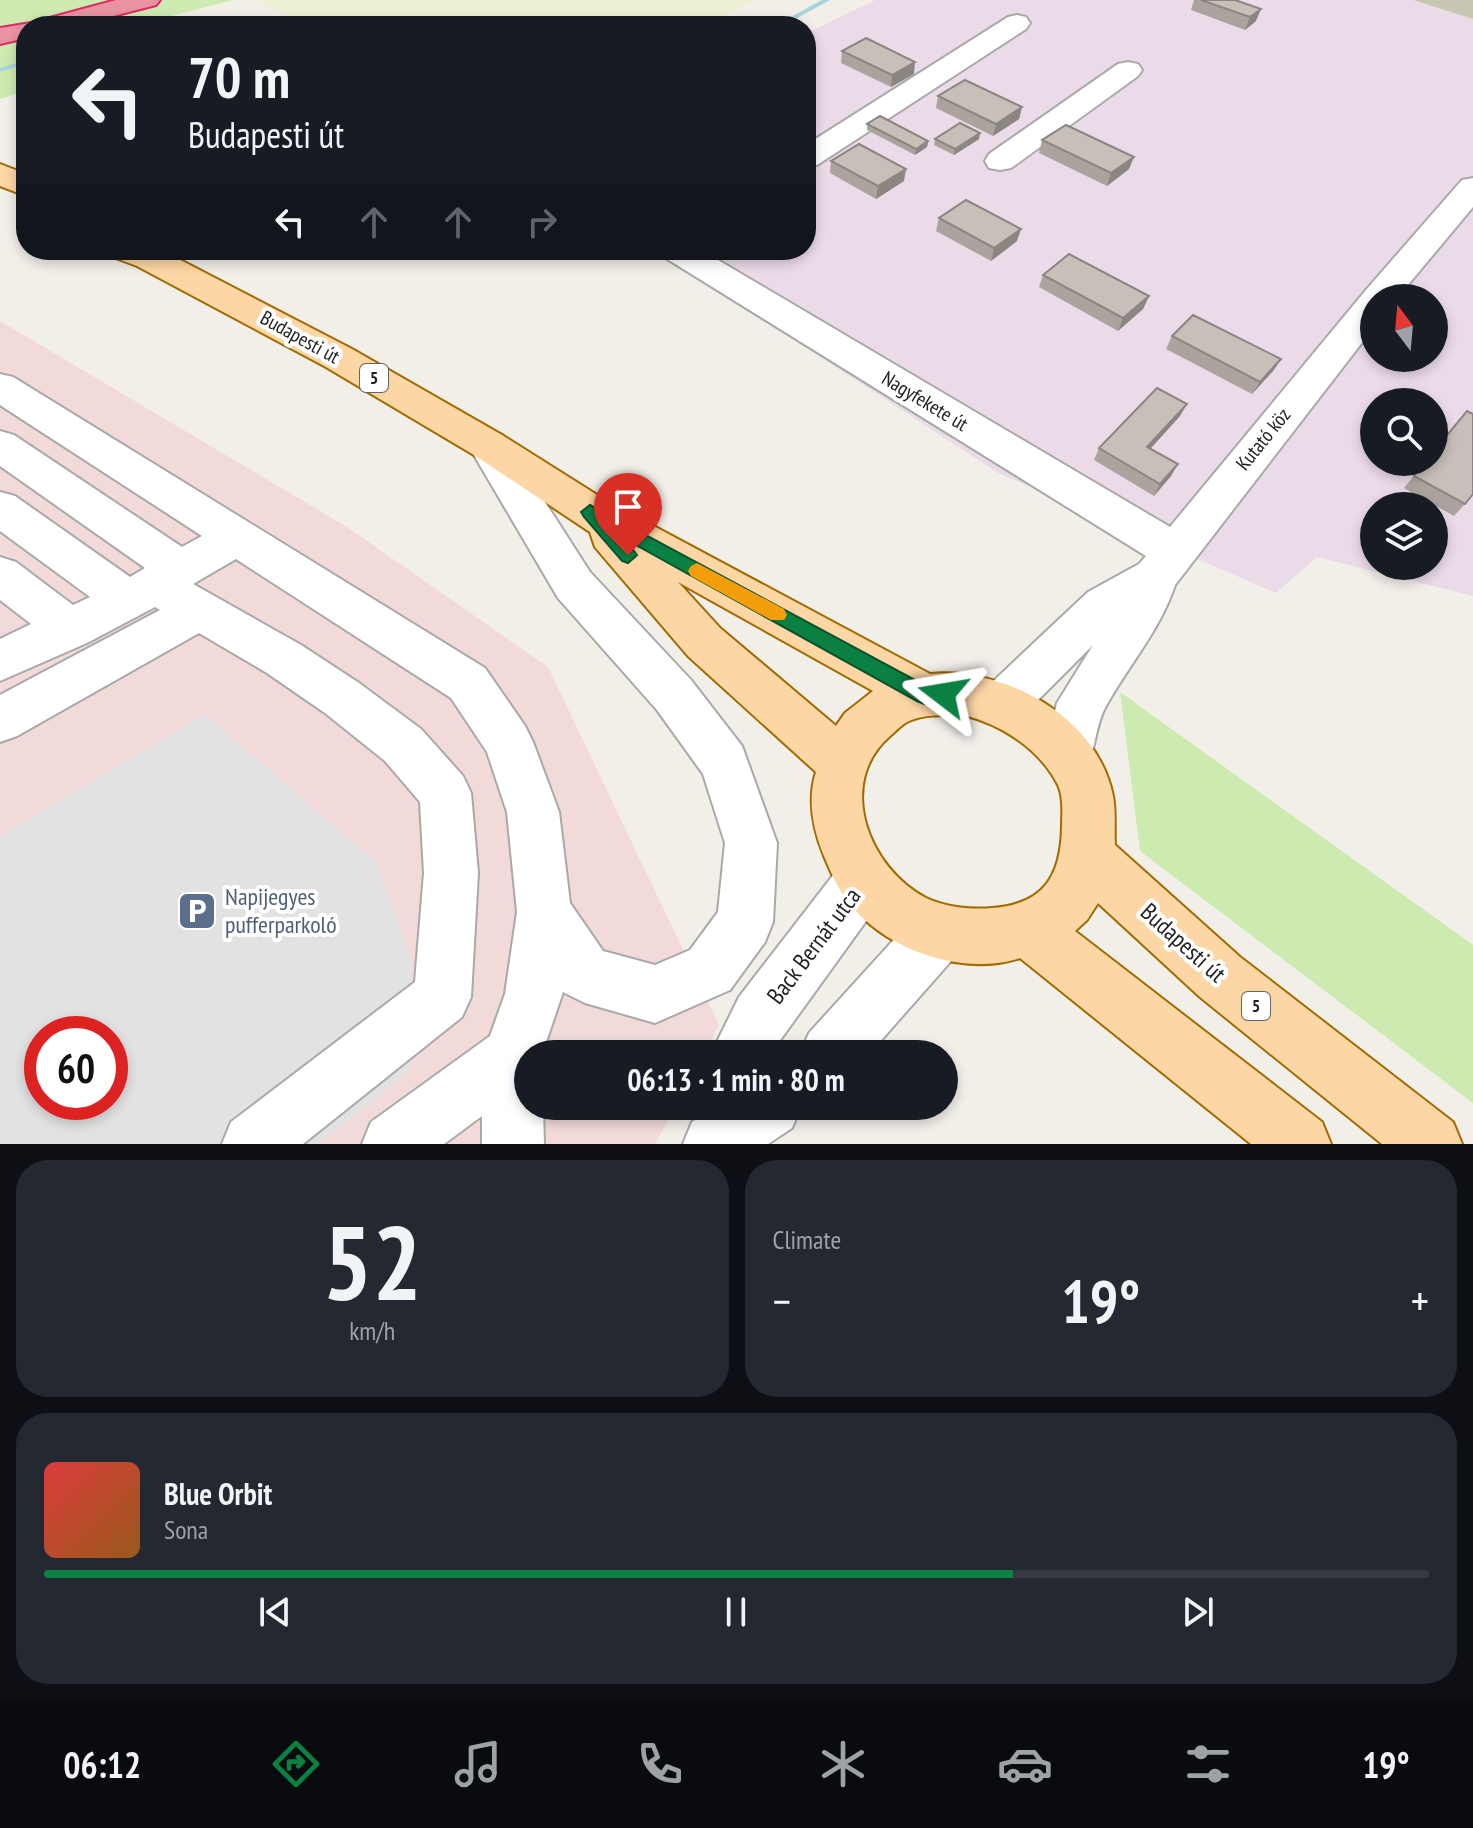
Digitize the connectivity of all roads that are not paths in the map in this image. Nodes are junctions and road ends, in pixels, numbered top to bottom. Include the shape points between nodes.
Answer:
1 (147, 0) edge
2 (82, 16) edge
3 (1017, 23) dead end
4 (1128, 70) dead end
5 (816, 152) edge
6 (1000, 161) dead end
7 (1473, 187) edge
8 (150, 260) edge
9 (692, 260) edge
10 (1390, 284) edge
11 (1360, 320) edge
12 (0, 387) edge
13 (488, 445) junction
14 (0, 446) edge
15 (0, 508) edge
16 (590, 512) junction
17 (237, 537) junction
18 (1164, 564) junction
19 (0, 575) edge
20 (166, 591) junction
21 (71, 629) junction
22 (4, 655) edge
23 (924, 695) junction
24 (1002, 704) junction
25 (0, 720) edge
26 (1068, 756) junction
27 (841, 762) junction
28 (1089, 858) junction
29 (863, 880) junction
30 (544, 912) junction
31 (1028, 929) junction
32 (939, 932) junction
33 (748, 1040) edge
34 (843, 1040) edge
35 (512, 1056) junction
36 (707, 1120) edge
37 (749, 1120) edge
38 (253, 1144) edge
39 (393, 1144) edge
40 (513, 1144) edge
41 (694, 1144) edge
42 (714, 1144) edge
43 (1300, 1144) edge
44 (1431, 1144) edge

1 - 2 highway
3 - 5 street
4 - 6 street
7 - 10 street
8 - 13 main road, Budapesti út / 5 via 339,358
9 - 18 street, Nagyfekete út
11 - 18 street, Kutató köz
12 - 17 street
13 - 16 main road, Budapesti út / 5
13 - 30 street via 574,585 674,695 724,763 751,843 745,922 710,970 655,994 585,975
14 - 20 street
15 - 20 street
16 - 23 main road, Budapesti út / 5
16 - 27 main road, Budapesti út / 5 via 704,642
17 - 20 street
17 - 30 street via 468,683 508,742 533,812
18 - 24 street, Kutató köz via 1104,605
18 - 26 street, Kutató köz via 1145,606 1081,703
19 - 21 street
20 - 21 street
20 - 25 street
20 - 38 street via 342,698 403,745 445,793 451,873 442,997
21 - 22 street
23 - 24 main road, Budapesti út / 5 via 963,694
23 - 27 main road, Budapesti út / 5 via 888,707 860,730
24 - 26 main road, Budapesti út / 5 via 1039,725
26 - 28 main road, Budapesti út / 5 via 1086,793
27 - 29 main road, Budapesti út / 5 via 835,800 842,841
28 - 31 main road, Budapesti út / 5 via 1062,906
28 - 44 main road, Budapesti út / 5 via 1220,977
29 - 32 main road, Budapesti út / 5 via 897,911
29 - 33 street, Back Bernát utca
30 - 35 street via 534,994
31 - 32 main road, Budapesti út / 5 via 985,938
31 - 43 main road
32 - 34 street
35 - 39 street
35 - 40 street
36 - 41 street
37 - 42 street

